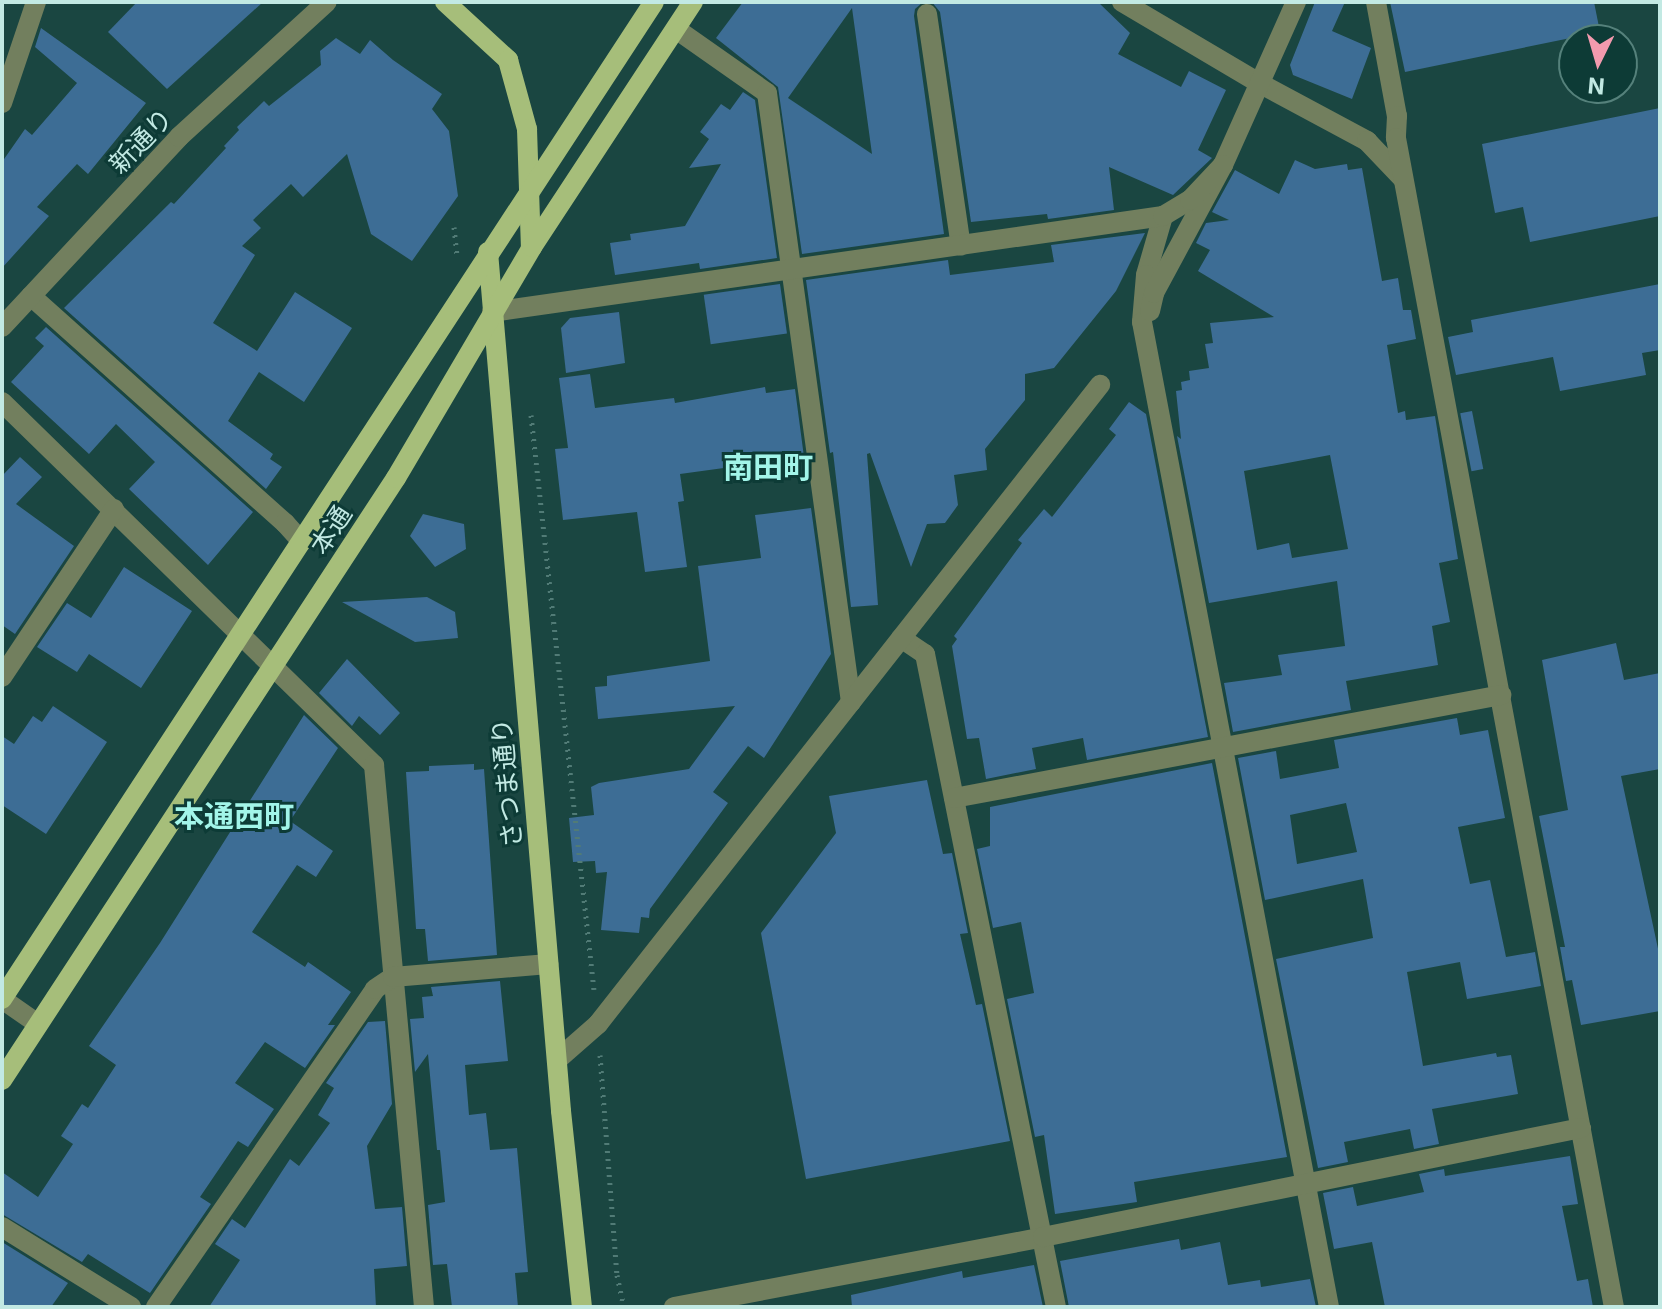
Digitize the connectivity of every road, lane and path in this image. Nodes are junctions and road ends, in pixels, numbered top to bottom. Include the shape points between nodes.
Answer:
1 (36, 2) edge
2 (327, 2) edge
3 (445, 2) edge
4 (654, 2) edge
5 (693, 2) edge
6 (1122, 2) edge
7 (1296, 2) edge
8 (1376, 2) edge
9 (927, 14) dead end
10 (676, 29) junction
11 (1259, 83) junction
12 (3, 99) edge
13 (1223, 165) junction
14 (1405, 183) junction
15 (530, 186) junction
16 (1163, 216) junction
17 (961, 246) junction
18 (532, 247) junction
19 (487, 254) junction
20 (792, 271) junction
21 (31, 296) junction
22 (492, 312) junction
23 (2, 327) edge
24 (1147, 338) junction
25 (1100, 385) dead end
26 (2, 402) edge
27 (530, 404) dead end
28 (114, 509) junction
29 (302, 542) junction
30 (241, 632) junction
31 (901, 638) junction
32 (274, 664) junction
33 (2, 677) edge
34 (1501, 695) junction
35 (851, 702) junction
36 (1225, 748) junction
37 (954, 798) junction
38 (548, 964) junction
39 (393, 977) junction
40 (2, 999) edge
41 (38, 1024) junction
42 (598, 1024) junction
43 (557, 1060) junction
44 (2, 1080) edge
45 (1581, 1128) junction
46 (1304, 1184) junction
47 (2, 1227) edge
48 (1043, 1237) junction
49 (739, 1302) edge
50 (131, 1307) edge
51 (156, 1307) edge
52 (424, 1307) edge
53 (582, 1307) edge
54 (624, 1307) edge
55 (674, 1307) edge
56 (1056, 1307) edge
57 (1329, 1307) edge
58 (1614, 1307) edge

1 - 12 street
2 - 21 street, 新通り via 179,137
3 - 15 main road via 508,60 527,129
4 - 15 main road
5 - 10 main road
6 - 11 street
7 - 11 street
8 - 14 street
9 - 17 street
10 - 18 main road
10 - 20 street via 767,93
11 - 13 street
11 - 14 street via 1367,141
13 - 16 street via 1190,200
13 - 24 street via 1154,293
14 - 34 street
15 - 18 main road
15 - 19 main road, 本通
16 - 17 street
16 - 24 street via 1142,297
17 - 20 street
18 - 22 main road, 本通
19 - 22 main road, さつま通り
19 - 29 main road, 本通
20 - 22 street
20 - 35 street
21 - 23 street, 新通り
21 - 29 street
22 - 32 main road, 本通 via 396,478
22 - 38 main road, さつま通り
24 - 36 street
25 - 31 street
26 - 28 street
27 - 42 path
28 - 30 street
28 - 33 street
29 - 30 main road, 本通
30 - 32 street
30 - 40 main road, 本通
31 - 35 street
31 - 37 street via 925,654
32 - 39 street via 374,765
32 - 41 main road, 本通
34 - 36 street
34 - 45 street
35 - 42 street
36 - 37 street
36 - 46 street
37 - 48 street
38 - 39 street
38 - 43 main road, さつま通り
39 - 51 street via 368,996
39 - 52 street
40 - 41 street
41 - 44 main road, 本通
42 - 43 street
42 - 54 path via 617,1275
43 - 53 main road, さつま通り
45 - 46 street
45 - 58 street
46 - 48 street
46 - 57 street
47 - 50 street
48 - 49 street
48 - 56 street
49 - 55 street

